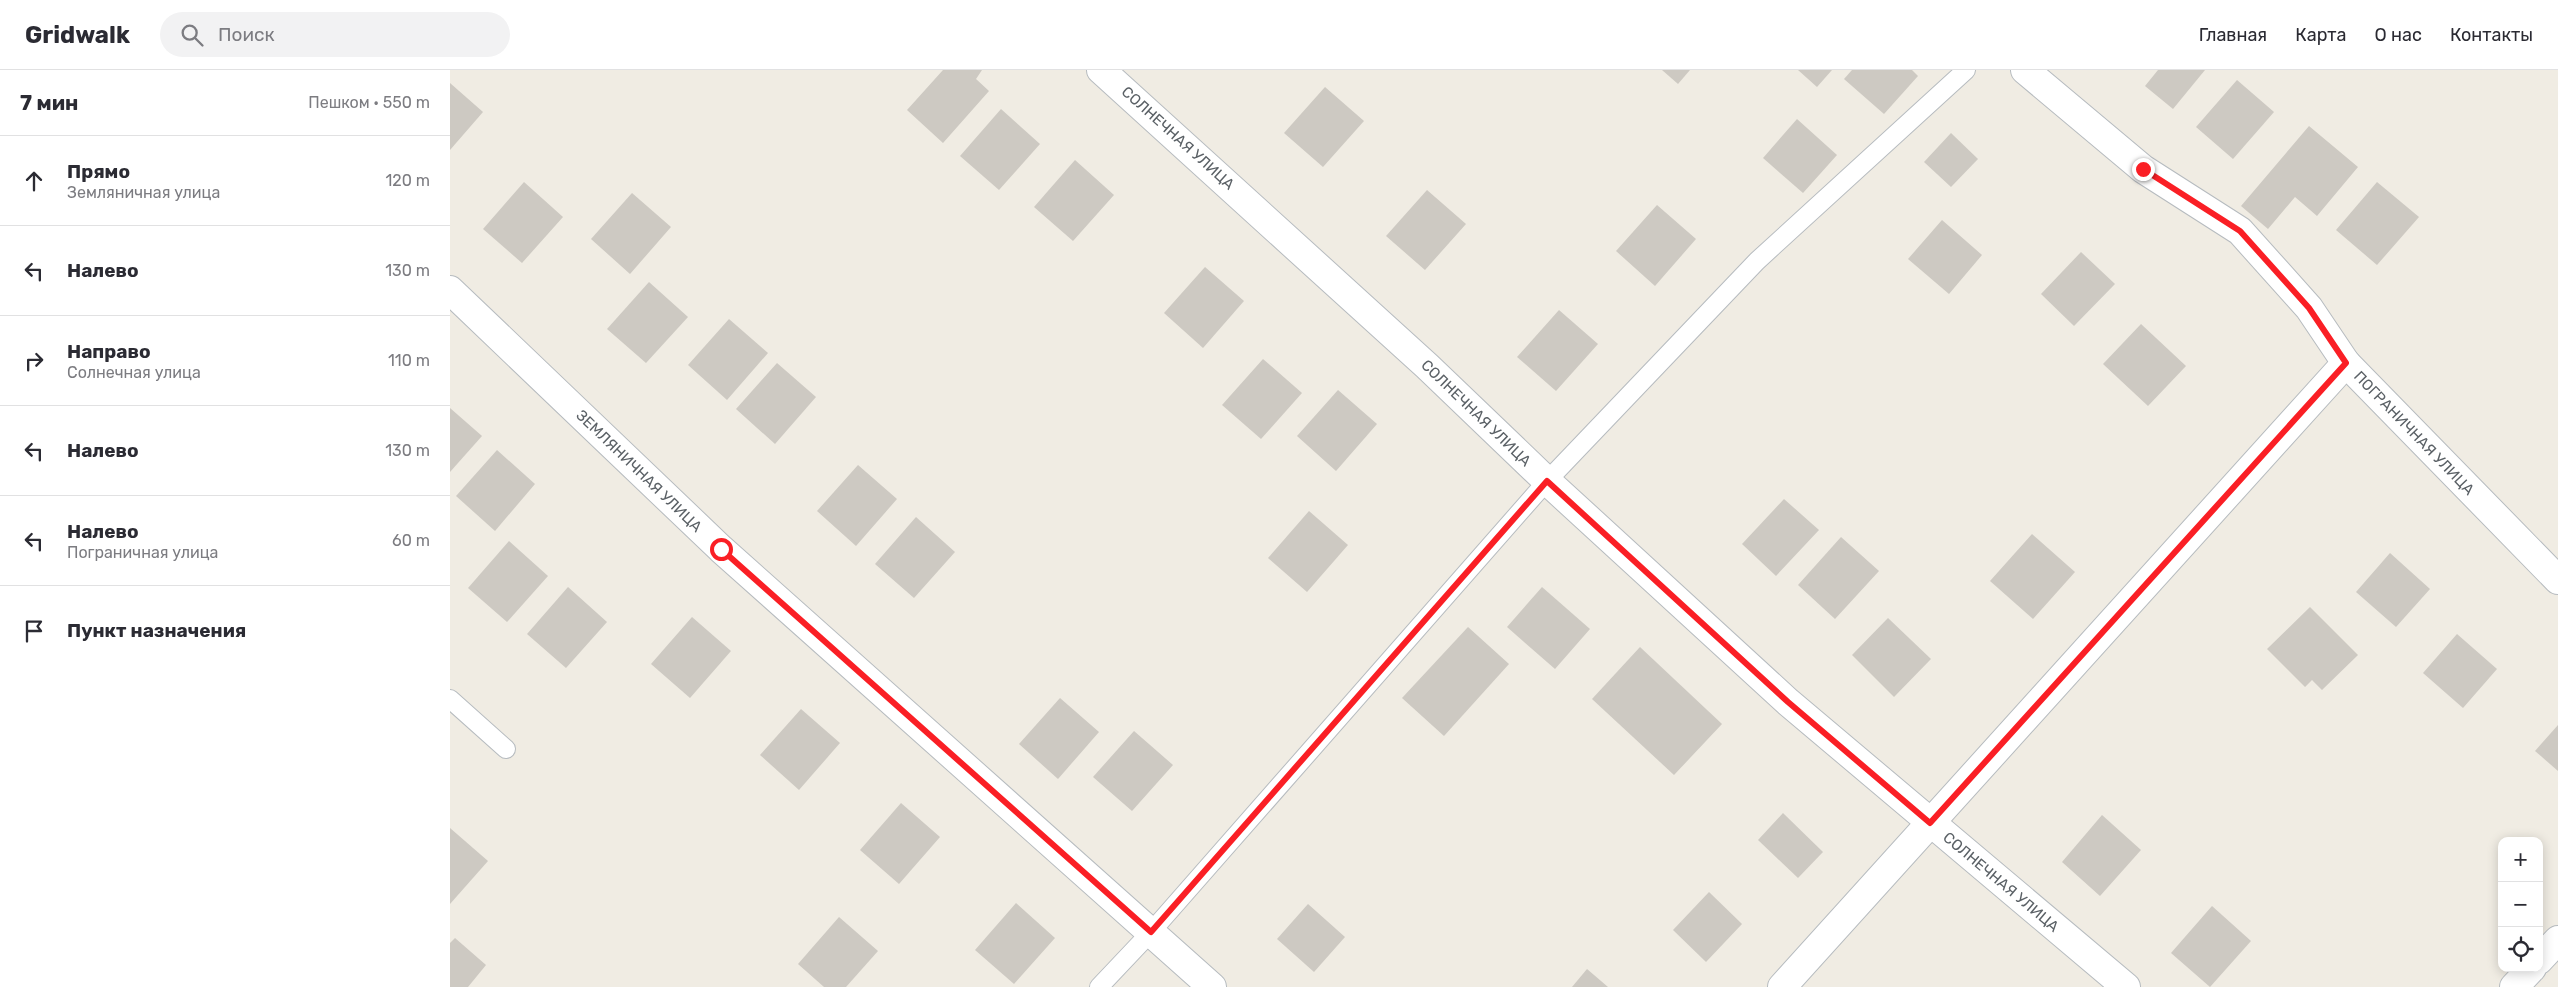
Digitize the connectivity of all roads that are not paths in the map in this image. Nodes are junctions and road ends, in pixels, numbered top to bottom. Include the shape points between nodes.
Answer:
1 (1102, 70) edge
2 (1966, 70) edge
3 (2025, 70) edge
4 (450, 290) edge
5 (2346, 363) junction
6 (1547, 481) junction
7 (2558, 580) edge
8 (450, 699) edge
9 (506, 749) dead end
10 (1930, 823) junction
11 (1151, 932) junction
12 (2558, 940) edge
13 (2543, 956) edge
14 (2528, 972) edge
15 (1099, 987) edge
16 (1212, 987) edge
17 (1782, 987) edge
18 (2126, 987) edge
19 (2514, 987) edge

1 - 6 street, СОЛНЕЧНАЯ УЛИЦА via 1427,366
2 - 6 lane via 1758,261
3 - 5 street, ПОГРАНИЧНАЯ УЛИЦА via 2143,169 2240,231 2309,308
4 - 11 street, ЗЕМЛЯНИЧНАЯ УЛИЦА via 721,549
5 - 7 street, ПОГРАНИЧНАЯ УЛИЦА
5 - 10 street
6 - 10 street, СОЛНЕЧНАЯ УЛИЦА via 1788,702
6 - 11 lane
8 - 9 lane
10 - 17 street
10 - 18 street, СОЛНЕЧНАЯ УЛИЦА
11 - 15 lane
11 - 16 street, ЗЕМЛЯНИЧНАЯ УЛИЦА
12 - 13 street
14 - 19 street

